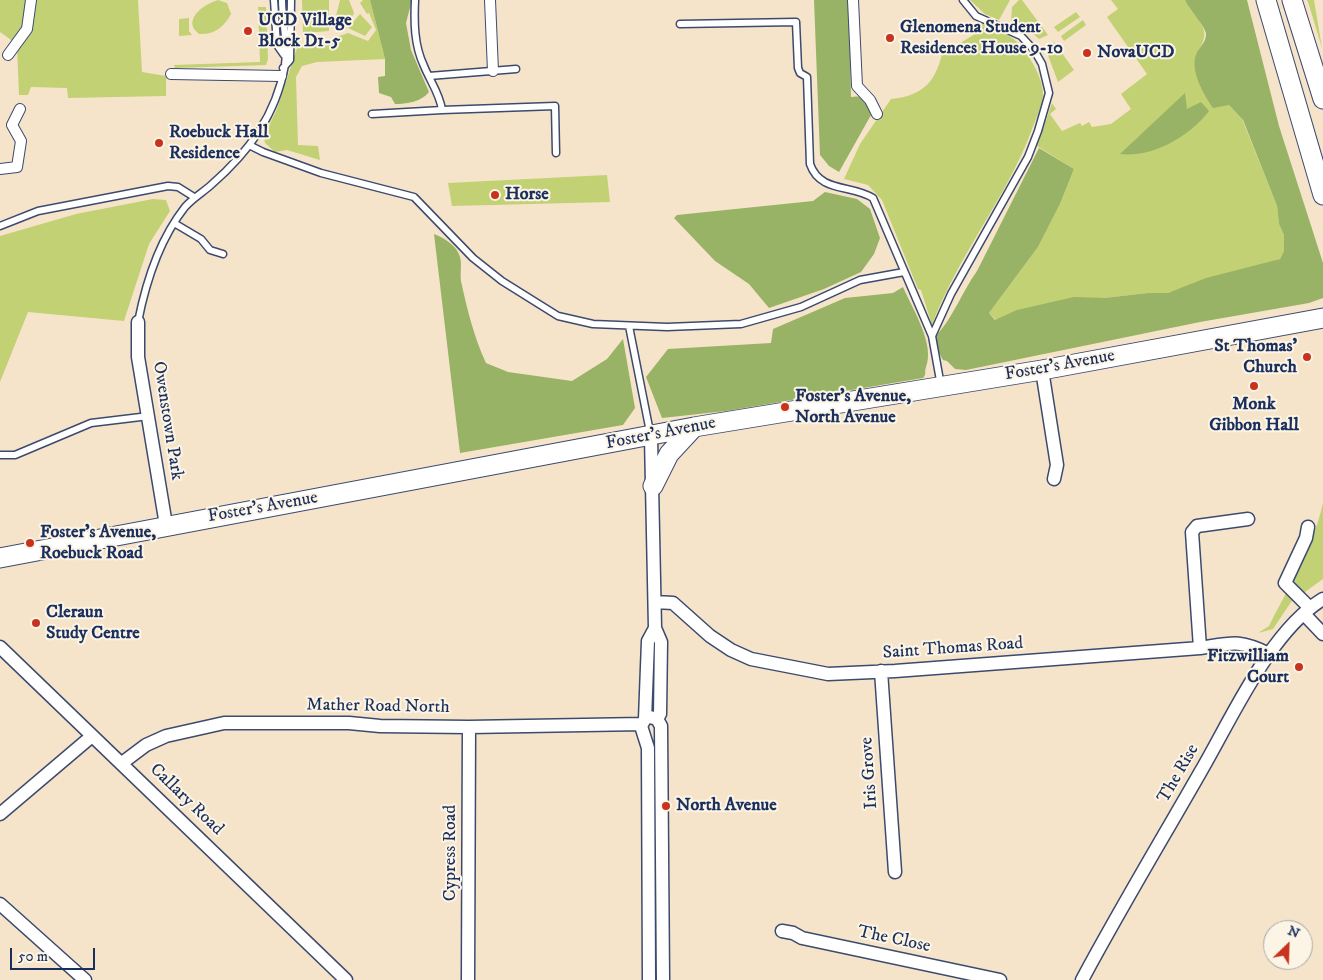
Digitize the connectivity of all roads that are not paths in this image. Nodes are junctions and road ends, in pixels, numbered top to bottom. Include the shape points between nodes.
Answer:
1 (30, 0) edge
2 (274, 0) edge
3 (282, 0) edge
4 (291, 0) edge
5 (416, 0) edge
6 (490, 0) edge
7 (853, 0) edge
8 (963, 0) edge
9 (1266, 0) edge
10 (1292, 0) edge
11 (680, 24) dead end
12 (8, 55) dead end
13 (284, 56) junction
14 (516, 69) dead end
15 (492, 71) junction
16 (282, 72) junction
17 (171, 74) dead end
18 (429, 76) junction
19 (1323, 99) edge
20 (20, 109) dead end
21 (442, 110) junction
22 (372, 114) dead end
23 (877, 114) dead end
24 (251, 146) junction
25 (556, 153) dead end
26 (0, 169) edge
27 (1323, 195) edge
28 (194, 197) junction
29 (174, 223) junction
30 (0, 226) edge
31 (223, 254) dead end
32 (904, 272) junction
33 (1323, 318) edge
34 (138, 322) joint
35 (629, 326) junction
36 (932, 336) junction
37 (1042, 370) junction
38 (941, 387) junction
39 (149, 416) junction
40 (694, 427) junction
41 (651, 437) junction
42 (0, 456) edge
43 (1054, 479) dead end
44 (653, 486) junction
45 (1248, 519) dead end
46 (166, 525) junction
47 (1308, 527) dead end
48 (0, 558) edge
49 (1323, 599) edge
50 (655, 602) junction
51 (1307, 611) junction
52 (1323, 634) edge
53 (0, 647) edge
54 (1200, 648) junction
55 (1269, 654) junction
56 (881, 671) junction
57 (647, 724) junction
58 (469, 726) junction
59 (92, 736) junction
60 (122, 763) junction
61 (0, 814) edge
62 (895, 872) dead end
63 (0, 904) edge
64 (782, 931) dead end
65 (77, 977) edge
66 (346, 980) edge
67 (468, 980) edge
68 (649, 980) edge
69 (663, 980) edge
70 (1000, 980) edge
71 (1082, 980) edge

1 - 12 street via 27,29
2 - 13 lane via 277,46
3 - 13 lane
4 - 16 lane via 290,60
5 - 18 lane via 416,36
6 - 15 street
7 - 23 street via 857,86
8 - 36 lane via 976,16 1020,36 1034,50 1042,64 1049,93 1028,157 951,294
9 - 27 main road
10 - 19 main road
11 - 32 lane via 796,22 798,68 807,77 813,174 831,186 865,192 873,198
13 - 16 lane
14 - 15 lane
15 - 18 lane
16 - 17 street
16 - 24 lane via 271,110
18 - 21 lane via 441,100
20 - 26 street via 12,125 21,141 17,167
21 - 22 lane
21 - 25 lane via 555,106
24 - 28 lane
24 - 35 lane via 321,173 414,197 473,258 530,300 558,316 593,324
28 - 29 lane
28 - 30 lane via 178,186 168,186 38,211
29 - 31 lane via 201,238 210,250
29 - 34 lane via 160,248
32 - 35 lane via 860,280 801,308 740,324
32 - 36 lane
33 - 37 main road, Foster's Avenue
34 - 39 street, Owenstown Park via 138,357
35 - 41 lane
36 - 38 lane
37 - 38 main road, Foster's Avenue
37 - 43 street via 1057,466
38 - 40 main road, Foster's Avenue
39 - 42 lane via 91,423 14,455
39 - 46 street, Owenstown Park
40 - 41 main road, Foster's Avenue
40 - 44 main road via 669,454
41 - 44 street
41 - 46 main road, Foster's Avenue
44 - 50 street
45 - 54 street via 1197,526 1192,532
46 - 48 main road, Foster's Avenue
47 - 51 street via 1285,583
49 - 51 street, The Rise
50 - 56 street, Saint Thomas Road via 673,603 710,636 751,659 828,674
50 - 57 street via 655,628 661,642 660,714
51 - 52 street
51 - 55 street, The Rise
53 - 59 street, Callary Road
54 - 55 street, Saint Thomas Road via 1246,643
54 - 56 street, Saint Thomas Road
55 - 71 street, The Rise
56 - 62 street, Iris Grove
57 - 58 street, Mather Road North
57 - 68 street
57 - 69 street via 662,726
58 - 60 street, Mather Road North via 224,723 166,736 146,745
58 - 67 street, Cypress Road
59 - 60 street, Callary Road
59 - 61 street
60 - 66 street, Callary Road
63 - 65 street
64 - 70 street, The Close

